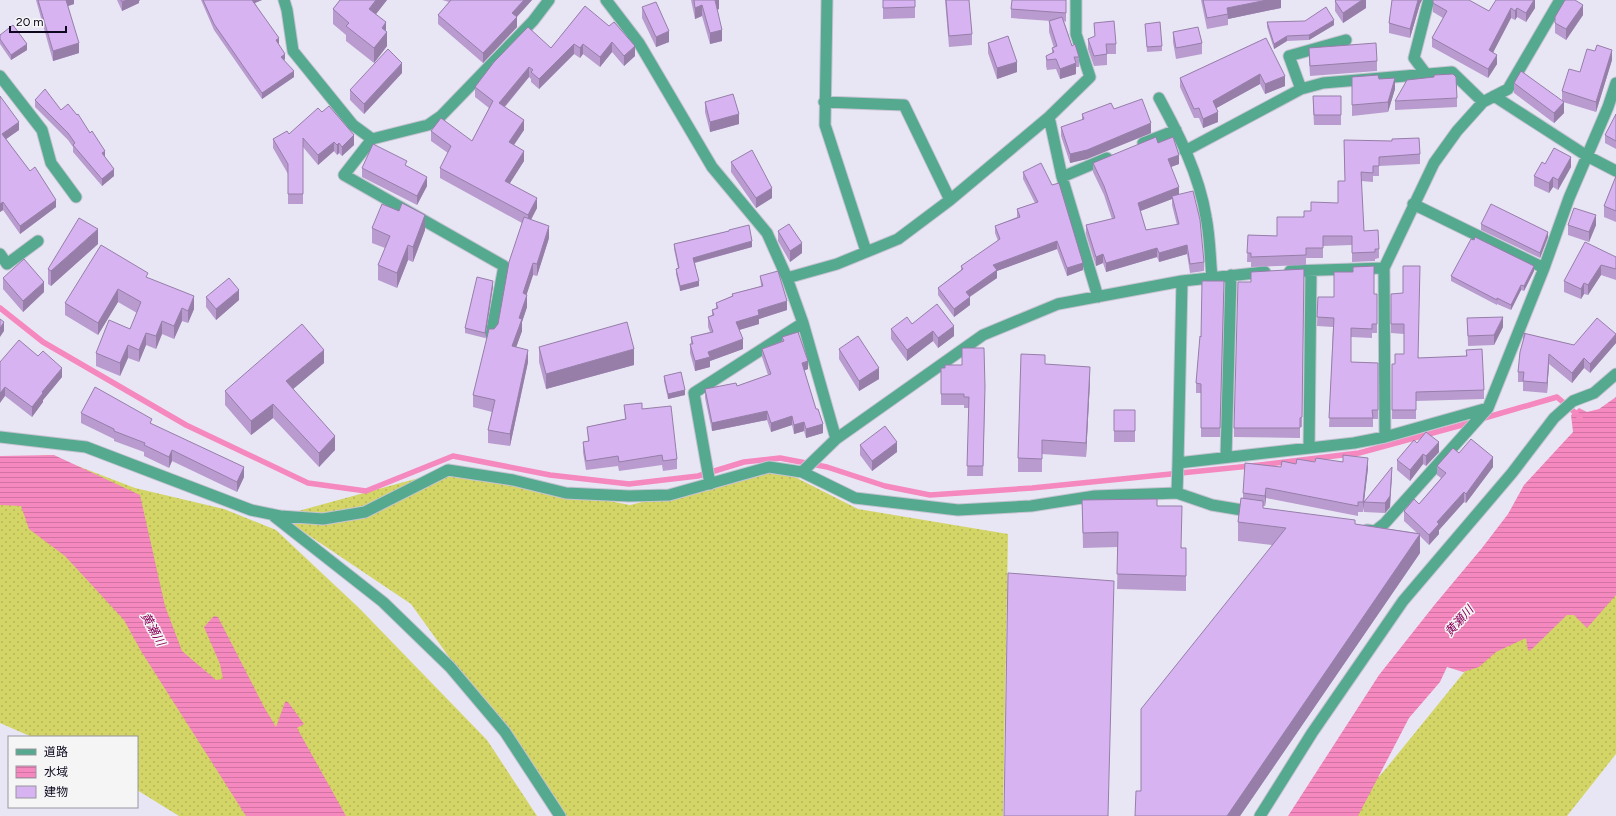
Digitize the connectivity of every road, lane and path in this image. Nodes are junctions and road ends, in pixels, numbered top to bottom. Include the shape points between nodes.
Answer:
1 (284, 0) edge
2 (549, 0) edge
3 (606, 0) edge
4 (827, 0) edge
5 (1076, 0) edge
6 (1560, 0) edge
7 (1428, 3) dead end
8 (1346, 40) dead end
9 (1426, 74) junction
10 (0, 76) edge
11 (1616, 83) edge
12 (1301, 89) junction
13 (1494, 96) junction
14 (1159, 98) dead end
15 (824, 102) junction
16 (1483, 102) junction
17 (1049, 117) junction
18 (1176, 130) junction
19 (372, 139) junction
20 (1133, 147) edge
21 (1185, 151) junction
22 (1119, 153) edge
23 (1587, 156) junction
24 (1616, 171) edge
25 (1062, 176) junction
26 (76, 197) dead end
27 (950, 200) junction
28 (1413, 204) junction
29 (38, 241) dead end
30 (866, 252) junction
31 (0, 254) edge
32 (4, 267) edge
33 (1384, 268) junction
34 (1544, 268) junction
35 (1311, 271) junction
36 (1231, 274) junction
37 (787, 278) junction
38 (1212, 278) junction
39 (1182, 281) junction
40 (1098, 297) junction
41 (803, 323) junction
42 (490, 335) edge
43 (1616, 374) edge
44 (1488, 408) junction
45 (0, 437) edge
46 (1385, 437) junction
47 (836, 439) junction
48 (1309, 448) junction
49 (1226, 457) junction
50 (1178, 463) junction
51 (802, 472) junction
52 (710, 484) junction
53 (1177, 488) junction
54 (270, 514) junction
55 (1266, 514) edge
56 (1360, 529) edge
57 (560, 816) edge
58 (1260, 816) edge

1 - 19 street via 293,51 353,125
2 - 19 street via 533,21 441,116 428,125
3 - 37 street via 639,43 712,167 767,233
4 - 15 street
5 - 17 street via 1076,34 1090,77
6 - 13 street via 1508,89
7 - 9 street via 1414,58
8 - 12 street via 1289,56
9 - 12 street via 1323,83
9 - 16 street via 1452,72
10 - 26 street via 42,130 51,163
11 - 23 street
12 - 21 street
13 - 16 street
13 - 23 street
14 - 18 street
15 - 27 street via 904,105
15 - 30 street via 825,125
16 - 28 street via 1457,130 1434,163
17 - 25 street
17 - 27 street
18 - 20 street
18 - 21 street
19 - 42 street via 344,175 504,266
21 - 38 street via 1197,178 1206,217
22 - 25 street
23 - 24 street
23 - 34 street
25 - 40 street
27 - 30 street via 898,239
28 - 33 street
28 - 34 street
29 - 32 street
30 - 37 street via 837,264
31 - 32 street
33 - 35 street
33 - 46 street
34 - 44 street
35 - 36 street
35 - 48 street
36 - 38 street
36 - 49 street
37 - 41 street
38 - 39 street
39 - 40 street
39 - 50 street
40 - 47 street via 1058,304 983,335
41 - 47 street
41 - 52 street via 694,393
43 - 58 street via 1594,393 1573,401 1554,418 1512,473 1403,601 1312,732
44 - 46 street
44 - 56 street via 1385,523 1375,531
45 - 54 street via 86,447 251,510
46 - 48 street
47 - 51 street
48 - 49 street
49 - 50 street
50 - 53 street
51 - 52 street via 769,467
51 - 53 street via 856,498 958,510 1031,506 1095,496
52 - 54 street via 669,495 566,493 513,480 448,470 366,512 323,519
53 - 55 street via 1212,505
54 - 57 street via 383,602 450,667 505,732

